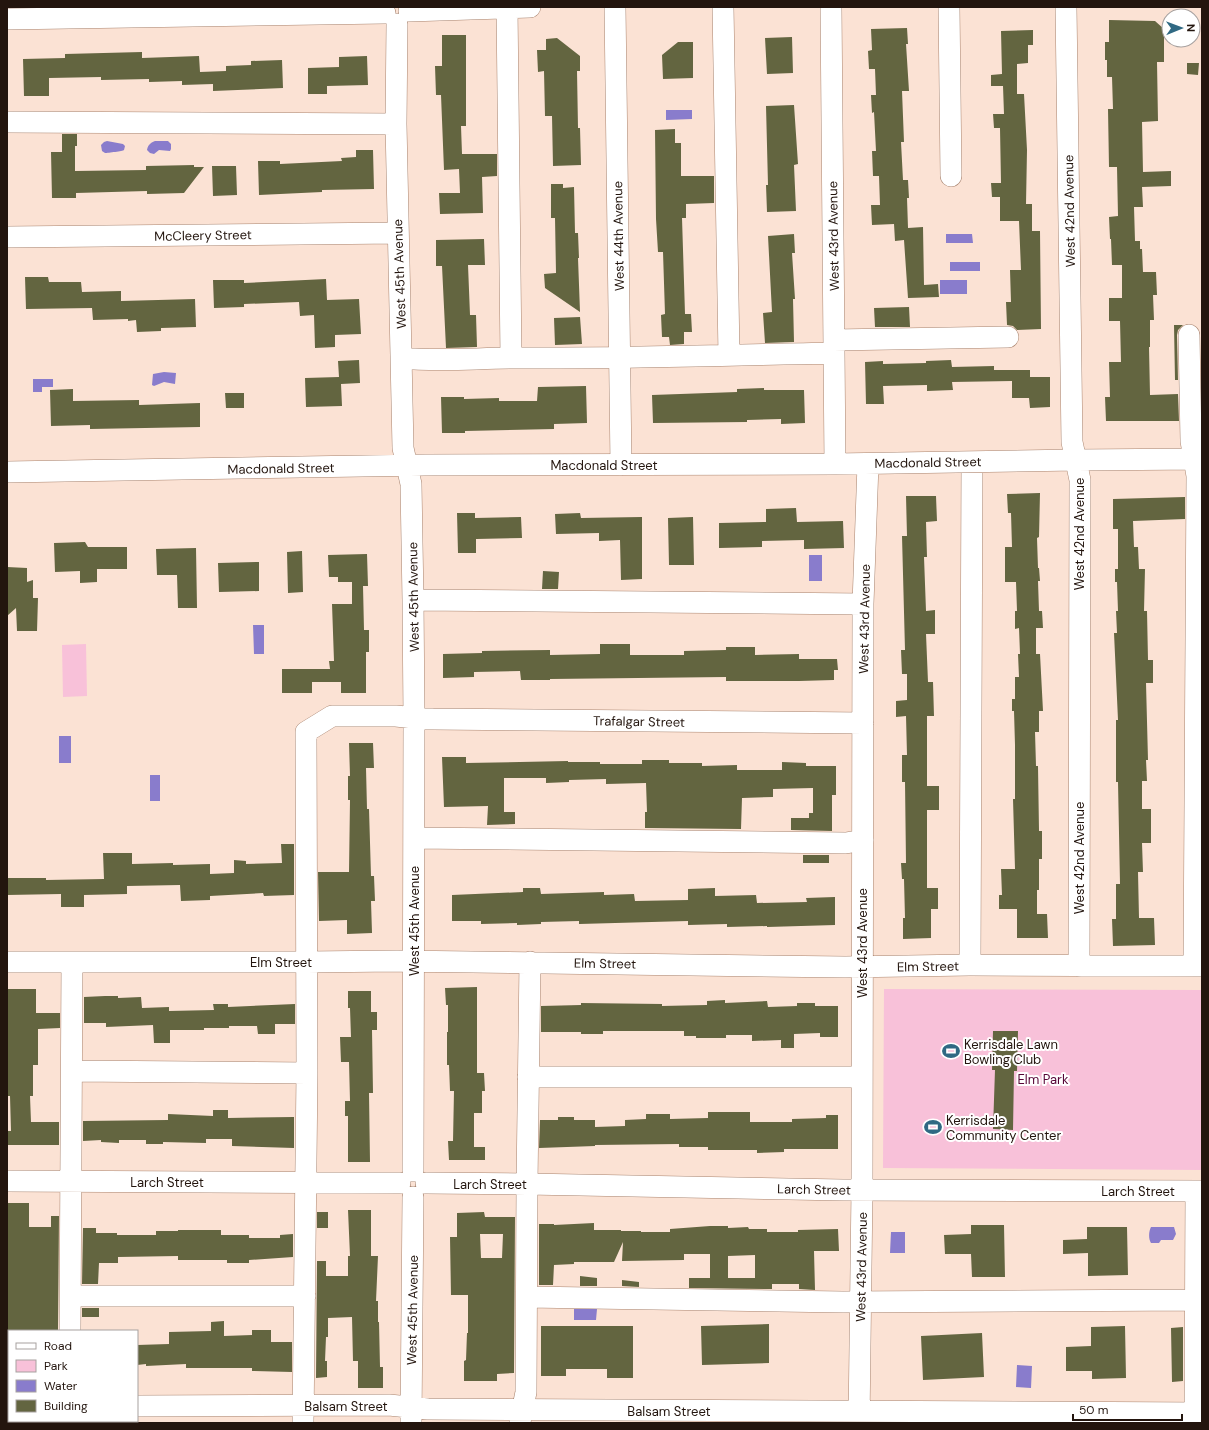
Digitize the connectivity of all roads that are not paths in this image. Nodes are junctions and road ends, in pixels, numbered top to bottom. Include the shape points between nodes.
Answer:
1 (507, 7) edge
2 (530, 7) edge
3 (615, 7) edge
4 (723, 7) edge
5 (831, 7) edge
6 (949, 7) edge
7 (1066, 7) edge
8 (397, 12) edge
9 (7, 19) edge
10 (7, 122) edge
11 (396, 124) junction
12 (951, 176) dead end
13 (398, 233) junction
14 (7, 237) edge
15 (1189, 335) dead end
16 (1008, 336) dead end
17 (834, 346) junction
18 (729, 355) junction
19 (402, 358) junction
20 (511, 358) junction
21 (620, 358) junction
22 (1076, 460) junction
23 (1198, 460) edge
24 (972, 462) junction
25 (835, 464) junction
26 (868, 464) junction
27 (621, 465) junction
28 (407, 466) junction
29 (7, 472) edge
30 (413, 600) junction
31 (863, 604) junction
32 (414, 718) junction
33 (863, 723) junction
34 (414, 838) junction
35 (863, 840) junction
36 (414, 961) junction
37 (7, 962) edge
38 (72, 962) junction
39 (307, 962) junction
40 (530, 962) junction
41 (970, 965) junction
42 (862, 966) junction
43 (1079, 966) junction
44 (1198, 966) edge
45 (72, 1071) junction
46 (307, 1073) junction
47 (528, 1077) junction
48 (862, 1077) junction
49 (7, 1181) edge
50 (72, 1182) junction
51 (306, 1182) junction
52 (413, 1184) junction
53 (527, 1184) junction
54 (862, 1190) junction
55 (1199, 1191) edge
56 (70, 1296) junction
57 (305, 1296) junction
58 (527, 1297) junction
59 (1196, 1300) junction
60 (861, 1301) junction
61 (70, 1330) edge
62 (138, 1406) edge
63 (303, 1414) edge
64 (411, 1415) edge
65 (1198, 1416) edge
66 (521, 1417) edge
67 (750, 1417) edge
68 (859, 1417) edge

1 - 2 street
1 - 8 street
1 - 20 street
3 - 21 street, West 44th Avenue
4 - 18 street
5 - 17 street, West 43rd Avenue
6 - 12 street
7 - 22 street, West 42nd Avenue via 1072,442
8 - 9 street
8 - 11 street, West 45th Avenue
10 - 11 street
11 - 13 street, West 45th Avenue
13 - 14 street, McCleery Street
13 - 19 street, West 45th Avenue
15 - 23 street via 1191,441
16 - 17 street
17 - 18 street
17 - 25 street, West 43rd Avenue
18 - 21 street
19 - 20 street
19 - 28 street, West 45th Avenue via 403,448
20 - 21 street
21 - 27 street, West 44th Avenue
22 - 23 street, Macdonald Street
22 - 24 street, Macdonald Street
22 - 43 street, West 42nd Avenue via 1080,477
23 - 44 street
24 - 26 street, Macdonald Street
24 - 41 street
25 - 26 street, Macdonald Street
25 - 27 street, Macdonald Street
26 - 31 street, West 43rd Avenue
27 - 28 street, Macdonald Street
28 - 29 street, Macdonald Street
28 - 30 street, West 45th Avenue via 411,484
30 - 31 street
30 - 32 street, West 45th Avenue
31 - 33 street, West 43rd Avenue
32 - 33 street, Trafalgar Street
32 - 34 street, West 45th Avenue
32 - 39 street, Trafalgar Street via 332,716 306,732
33 - 35 street, West 43rd Avenue
34 - 35 street via 846,843
34 - 36 street, West 45th Avenue
35 - 42 street, West 43rd Avenue
36 - 39 street, Elm Street
36 - 40 street, Elm Street
36 - 52 street, West 45th Avenue
37 - 38 street, Elm Street
38 - 39 street, Elm Street
38 - 45 street
39 - 46 street
40 - 42 street, Elm Street
40 - 47 street
41 - 42 street, Elm Street
41 - 43 street, Elm Street
42 - 48 street, West 43rd Avenue
43 - 44 street, Elm Street
45 - 46 street
45 - 50 street
46 - 51 street
47 - 48 street
47 - 53 street
48 - 54 street, West 43rd Avenue
49 - 50 street, Larch Street
50 - 51 street, Larch Street
50 - 56 street
51 - 52 street, Larch Street
51 - 57 street
52 - 53 street, Larch Street
52 - 64 street, West 45th Avenue
53 - 54 street, Larch Street
53 - 58 street
54 - 55 street, Larch Street
54 - 60 street, West 43rd Avenue
55 - 59 street
56 - 57 street
56 - 61 street
57 - 63 street
58 - 60 street
58 - 66 street via 526,1392
59 - 60 street
59 - 65 street
60 - 68 street, West 43rd Avenue
62 - 63 street, Balsam Street
63 - 64 street, Balsam Street via 389,1406
64 - 66 street, Balsam Street via 428,1409
65 - 68 street, Balsam Street
66 - 67 street, Balsam Street
67 - 68 street, Balsam Street

